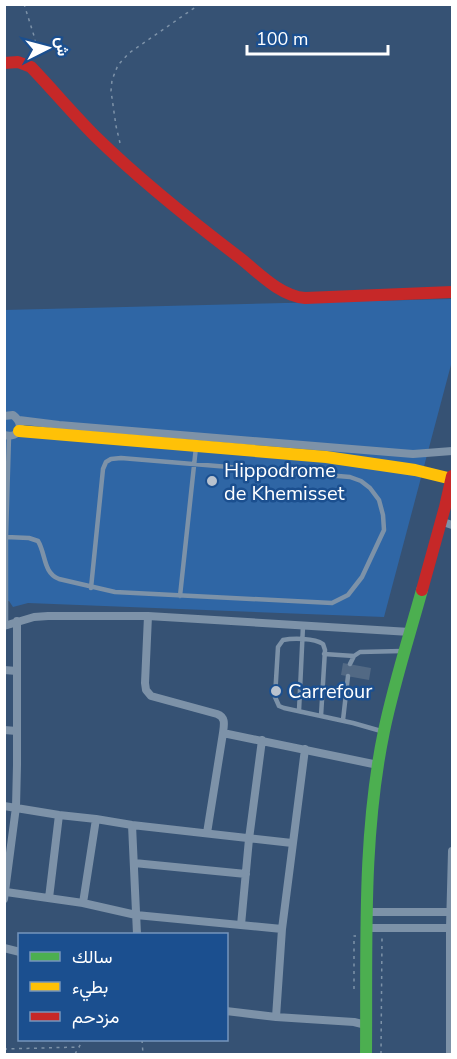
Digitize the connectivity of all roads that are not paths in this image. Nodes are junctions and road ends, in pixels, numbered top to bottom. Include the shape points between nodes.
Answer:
1 (4, 63) edge
2 (453, 292) edge
3 (5, 415) edge
4 (13, 431) edge
5 (196, 441) junction
6 (453, 451) edge
7 (193, 465) junction
8 (452, 478) edge
9 (449, 508) edge
10 (446, 523) edge
11 (6, 537) edge
12 (5, 559) edge
13 (91, 588) junction
14 (180, 596) junction
15 (148, 616) junction
16 (17, 621) junction
17 (5, 625) edge
18 (303, 626) junction
19 (410, 632) junction
20 (302, 640) junction
21 (404, 651) junction
22 (324, 654) junction
23 (354, 656) junction
24 (350, 664) dead end
25 (4, 670) edge
26 (17, 672) junction
27 (348, 676) dead end
28 (300, 711) junction
29 (321, 716) junction
30 (343, 720) junction
31 (4, 730) edge
32 (17, 731) junction
33 (384, 732) junction
34 (223, 733) junction
35 (262, 740) junction
36 (305, 749) junction
37 (378, 765) junction
38 (4, 806) edge
39 (16, 807) junction
40 (59, 815) junction
41 (96, 819) junction
42 (132, 825) junction
43 (207, 833) junction
44 (249, 839) junction
45 (292, 843) junction
46 (453, 851) edge
47 (452, 862) edge
48 (134, 863) junction
49 (246, 874) junction
50 (5, 895) edge
51 (49, 898) junction
52 (83, 903) junction
53 (366, 912) junction
54 (451, 912) edge
55 (136, 915) junction
56 (241, 925) junction
57 (367, 928) junction
58 (451, 928) edge
59 (282, 929) junction
60 (137, 933) edge
61 (451, 996) edge
62 (228, 1011) edge
63 (276, 1017) junction
64 (366, 1025) junction
65 (366, 1054) edge
66 (450, 1054) edge

1 - 2 street via 25,63 34,70 123,162 214,238 294,297
3 - 4 street via 13,416
4 - 5 street
4 - 11 lane
5 - 6 street via 412,454
5 - 7 lane
5 - 8 street
7 - 13 lane via 121,458 106,462
7 - 14 lane
7 - 14 lane via 362,481 379,500 384,531 362,577 348,595 332,603
8 - 9 street
9 - 10 street
10 - 19 street
11 - 12 lane
11 - 13 lane via 38,541 50,575
12 - 17 lane
13 - 14 lane
15 - 16 street via 48,616
15 - 18 street
15 - 34 street via 146,690 151,696 221,715
16 - 17 street
16 - 26 street
18 - 19 street
18 - 20 lane
19 - 21 street
20 - 22 lane via 321,642
20 - 28 lane
20 - 28 lane via 285,639 279,644 275,697 281,708
21 - 23 lane via 364,651
21 - 33 street
22 - 23 lane
22 - 29 lane
23 - 24 lane
25 - 26 street
26 - 32 street
27 - 30 lane
28 - 29 lane
29 - 30 lane
30 - 33 lane
31 - 32 street
32 - 39 street
33 - 37 street
34 - 35 street
34 - 43 street
35 - 36 street
35 - 44 street
36 - 37 street
36 - 45 street
37 - 53 street
38 - 39 street
39 - 40 street
39 - 50 street
40 - 41 street
40 - 51 street
41 - 42 street
41 - 52 street
42 - 43 street
42 - 48 street
43 - 44 street
44 - 45 street
44 - 49 street
45 - 59 street
46 - 47 street
47 - 54 street
48 - 49 street
48 - 55 street
49 - 56 street
50 - 51 street
51 - 52 street
52 - 55 street
53 - 54 street
53 - 57 street
54 - 58 street
55 - 56 street
55 - 60 street
56 - 59 street
57 - 58 street
57 - 64 street
58 - 61 street
59 - 63 street
61 - 66 street
62 - 63 street
63 - 64 street
64 - 65 street

